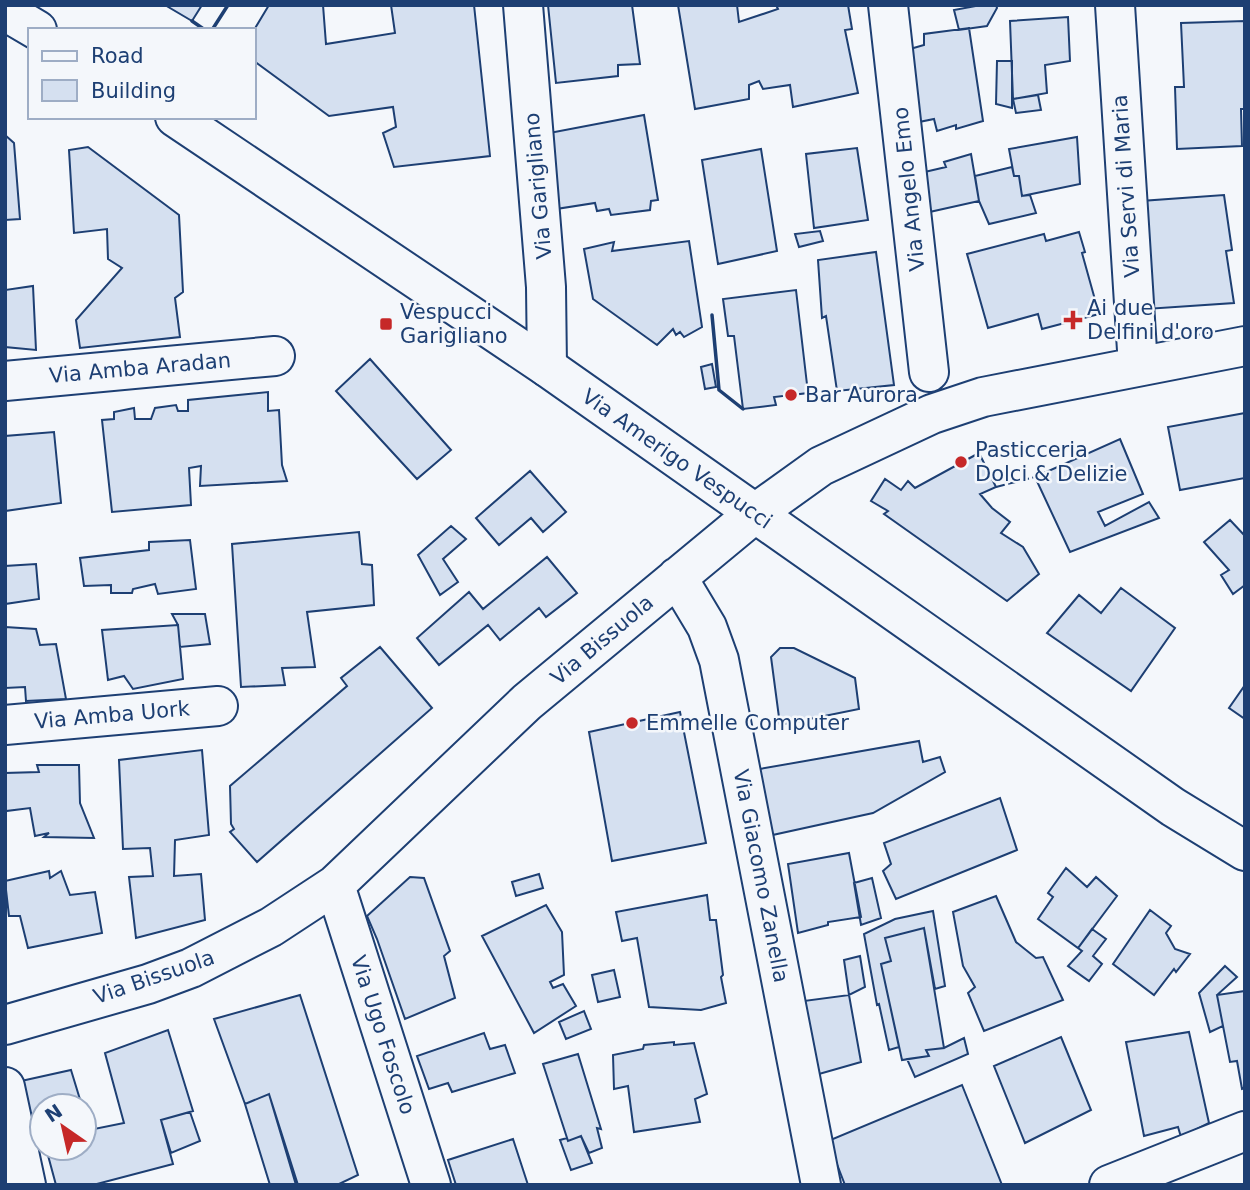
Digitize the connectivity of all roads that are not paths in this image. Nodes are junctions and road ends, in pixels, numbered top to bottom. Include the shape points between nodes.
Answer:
1 (523, 5) edge
2 (888, 5) edge
3 (1115, 5) edge
4 (178, 119) edge
5 (1245, 346) edge
6 (275, 356) dead end
7 (1138, 366) junction
8 (547, 367) junction
9 (929, 372) dead end
10 (5, 381) edge
11 (754, 514) junction
12 (677, 577) junction
13 (218, 706) dead end
14 (5, 725) edge
15 (1173, 807) junction
16 (1245, 851) edge
17 (1245, 867) edge
18 (335, 885) junction
19 (5, 1025) edge
20 (5, 1087) edge
21 (1245, 1130) edge
22 (26, 1185) edge
23 (431, 1185) edge
24 (821, 1185) edge
25 (1109, 1185) edge

1 - 8 street, Via Garigliano via 546,287
2 - 9 street, Via Angelo Emo
3 - 7 street, Via Servi di Maria
4 - 8 street, Via Amerigo Vespucci
5 - 7 street, Via Bissuola
6 - 10 street, Via Amba Aradan
7 - 11 street, Via Bissuola via 983,397 932,414 821,466
8 - 11 street, Via Amerigo Vespucci
11 - 12 street, Via Bissuola
11 - 15 street, Via Amerigo Vespucci
12 - 18 street, Via Bissuola via 527,702
12 - 24 street, Via Giacomo Zanella via 708,626 719,660
13 - 14 street, Via Amba Uork
15 - 16 street, Via Amerigo Vespucci
15 - 17 street, Via Amerigo Vespucci
18 - 19 street, Via Bissuola via 271,928 191,968
18 - 23 street, Via Ugo Foscolo
20 - 22 street
21 - 25 street

